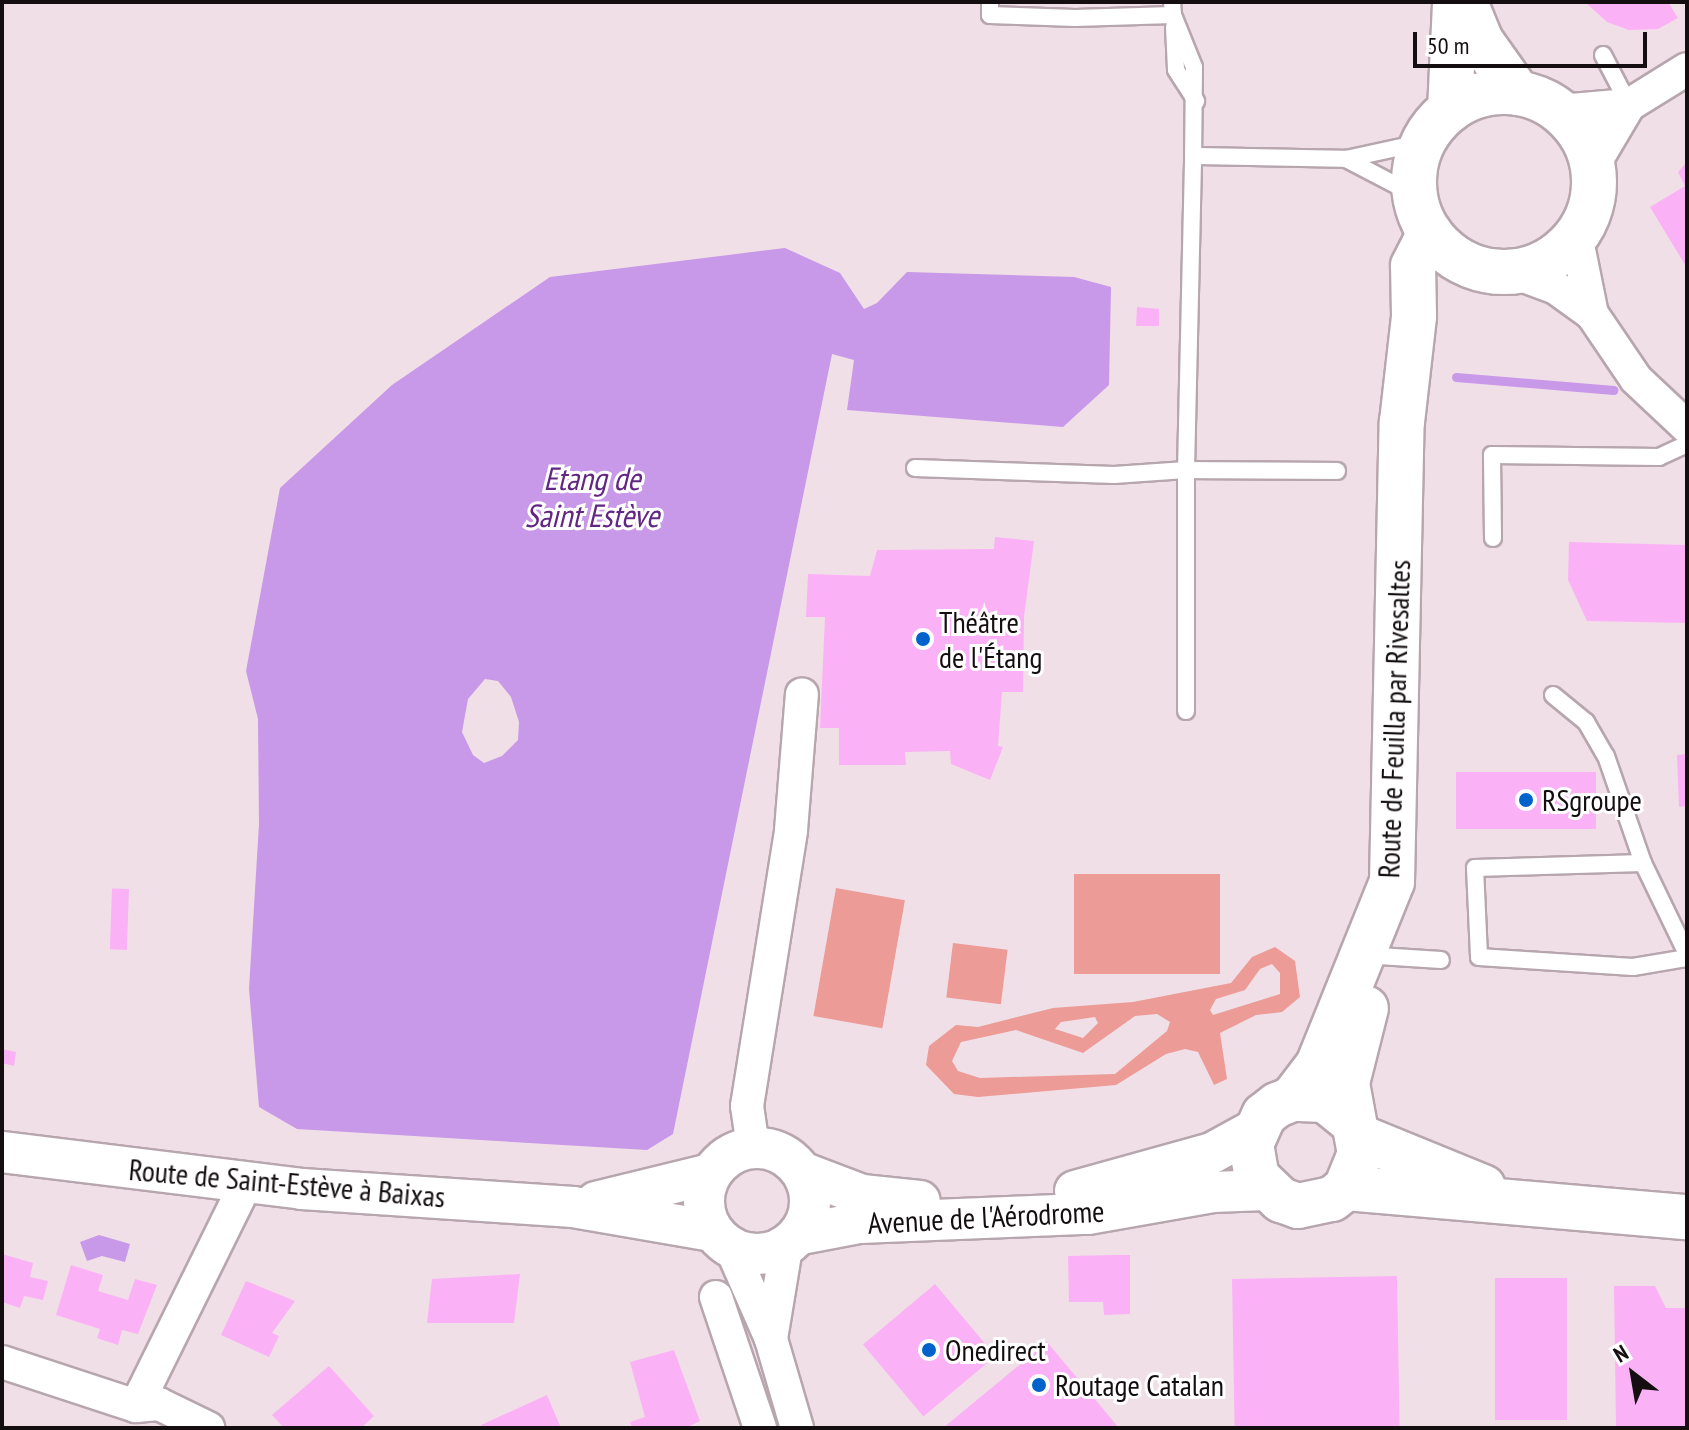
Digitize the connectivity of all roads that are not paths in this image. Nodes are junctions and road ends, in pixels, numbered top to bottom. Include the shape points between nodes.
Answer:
1 (990, 2) edge
2 (1455, 2) edge
3 (1465, 2) edge
4 (1172, 8) edge
5 (1603, 55) dead end
6 (1687, 69) edge
7 (1518, 93) junction
8 (1629, 105) junction
9 (1560, 111) junction
10 (1437, 126) junction
11 (1193, 156) junction
12 (1346, 159) junction
13 (1593, 166) junction
14 (1422, 214) junction
15 (1576, 235) junction
16 (1500, 271) junction
17 (1592, 314) junction
18 (1414, 316) junction
19 (1687, 427) edge
20 (1687, 444) edge
21 (915, 468) dead end
22 (1186, 470) junction
23 (1337, 471) dead end
24 (1493, 538) dead end
25 (802, 694) dead end
26 (1553, 695) dead end
27 (1186, 711) dead end
28 (1643, 863) junction
29 (1384, 911) junction
30 (1379, 956) junction
31 (1687, 956) edge
32 (1441, 960) dead end
33 (1292, 1099) junction
34 (1354, 1128) junction
35 (1256, 1129) junction
36 (753, 1147) junction
37 (2, 1152) edge
38 (804, 1173) junction
39 (710, 1174) junction
40 (246, 1183) junction
41 (1346, 1188) junction
42 (1266, 1190) junction
43 (1512, 1198) junction
44 (573, 1207) junction
45 (1687, 1217) edge
46 (722, 1240) junction
47 (793, 1241) junction
48 (716, 1297) dead end
49 (771, 1339) junction
50 (2, 1362) edge
51 (145, 1414) edge
52 (208, 1428) edge
53 (760, 1428) edge
54 (797, 1428) edge

1 - 4 lane via 990,15
2 - 10 main road
3 - 7 main road via 1481,41
4 - 11 lane via 1194,67
5 - 8 lane
6 - 8 street
7 - 9 main road
7 - 10 main road via 1482,95
8 - 9 street
8 - 13 street
9 - 13 main road via 1576,127
10 - 12 lane
10 - 14 main road via 1415,168
11 - 12 lane
11 - 22 lane
12 - 14 lane
13 - 15 main road via 1588,214
14 - 16 main road via 1445,250
14 - 18 main road, Route de Feuilla par Rivesaltes via 1413,266
15 - 16 main road via 1548,259
15 - 17 street
16 - 17 street via 1556,288
16 - 18 main road
17 - 19 street via 1636,379
18 - 29 main road, Route de Feuilla par Rivesaltes via 1402,422 1392,882
20 - 24 lane via 1659,457 1492,455
21 - 22 lane via 1114,475
22 - 23 lane
22 - 27 lane
25 - 36 street via 791,830 747,1106
26 - 28 lane via 1586,722 1606,756
28 - 31 lane
28 - 31 lane via 1475,868 1479,957 1633,967
29 - 30 main road
29 - 33 main road, Route de Feuilla par Rivesaltes via 1318,1065
30 - 32 lane
30 - 34 main road via 1347,1083
33 - 34 main road via 1325,1100
33 - 35 main road via 1264,1115
34 - 41 main road via 1360,1154
34 - 43 main road
35 - 38 street, Avenue de l'Aérodrome via 1212,1153 1159,1171 1019,1200 923,1201 862,1195
35 - 42 main road via 1251,1161
36 - 38 street via 782,1153
36 - 39 street via 728,1155
37 - 40 street, Route de Saint-Estève à Baixas
38 - 47 street via 812,1204
39 - 44 street, Route de Saint-Estève à Baixas
39 - 46 street via 703,1203
40 - 44 street, Route de Saint-Estève à Baixas
40 - 51 street
41 - 42 main road via 1332,1199 1298,1206
41 - 43 main road via 1421,1197
42 - 47 street, Avenue de l'Aérodrome via 1213,1192 1073,1215 860,1223
43 - 45 main road
44 - 46 street, Route de Saint-Estève à Baixas
46 - 47 street via 759,1256
46 - 49 street
47 - 49 street
48 - 53 street
49 - 54 street
50 - 51 street
51 - 52 street via 159,1404

